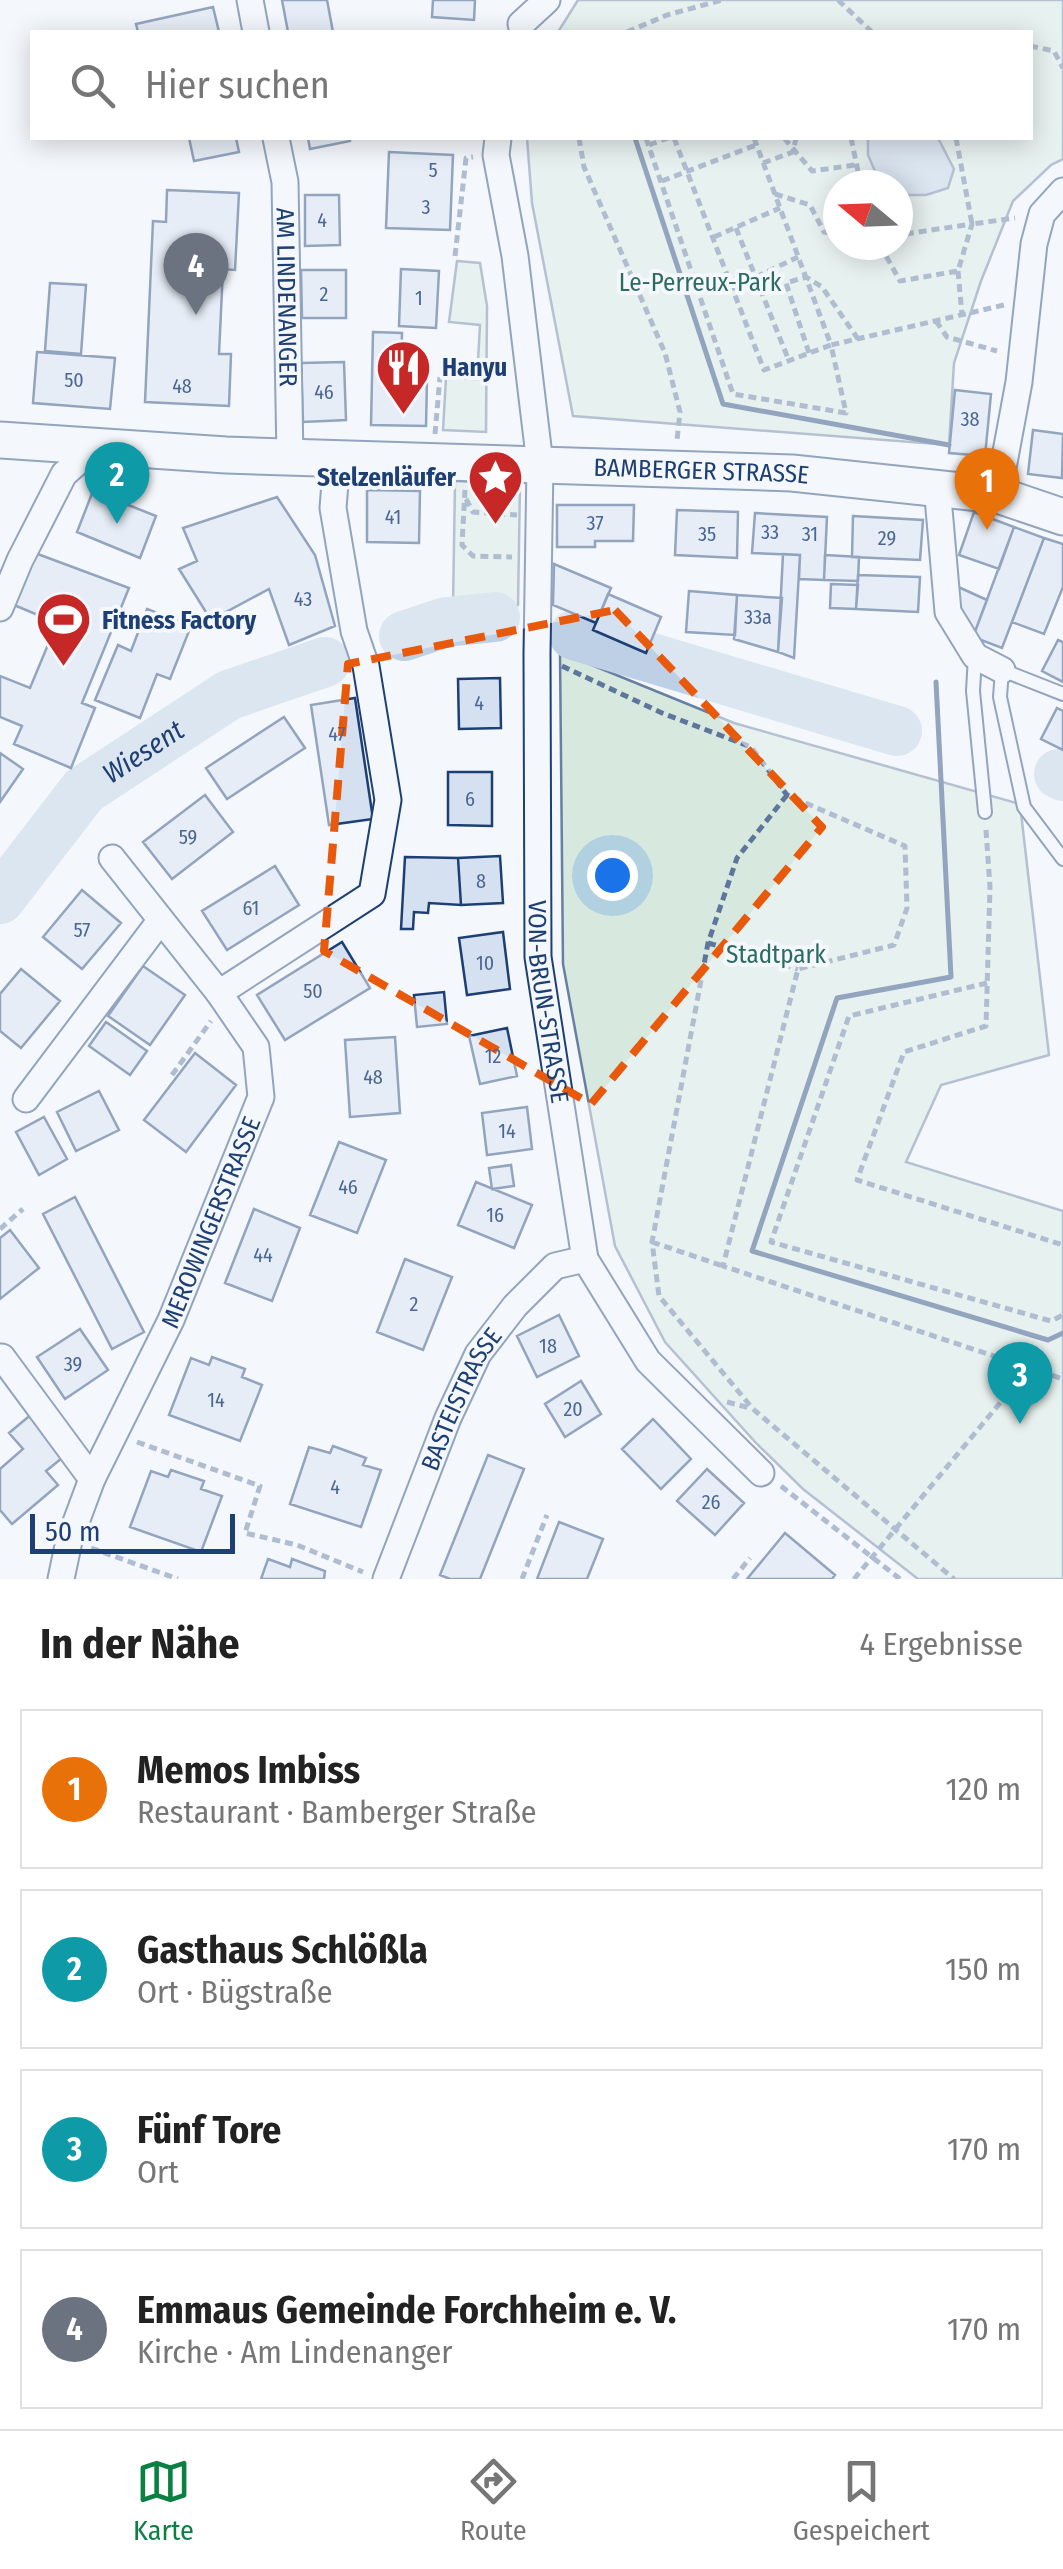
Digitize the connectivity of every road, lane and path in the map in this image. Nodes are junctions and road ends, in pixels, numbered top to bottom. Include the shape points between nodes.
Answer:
1 (250, 0) edge
2 (547, 0) edge
3 (722, 0) edge
4 (838, 0) edge
5 (519, 19) edge
6 (256, 30) edge
7 (631, 30) edge
8 (870, 30) edge
9 (1033, 47) edge
10 (1063, 68) edge
11 (276, 140) edge
12 (578, 140) edge
13 (646, 140) edge
14 (665, 140) edge
15 (672, 140) edge
16 (785, 140) edge
17 (796, 140) edge
18 (851, 140) edge
19 (956, 140) edge
20 (755, 141) edge
21 (497, 146) edge
22 (648, 146) junction
23 (793, 152) junction
24 (763, 163) junction
25 (855, 165) junction
26 (856, 170) edge
27 (689, 173) junction
28 (662, 181) junction
29 (1063, 191) edge
30 (775, 194) junction
31 (780, 208) junction
32 (1042, 214) junction
33 (972, 224) junction
34 (736, 228) junction
35 (823, 230) edge
36 (913, 233) edge
37 (714, 236) junction
38 (455, 256) dead end
39 (798, 257) junction
40 (888, 260) edge
41 (958, 271) junction
42 (806, 276) junction
43 (756, 277) junction
44 (786, 283) junction
45 (762, 293) junction
46 (1026, 300) junction
47 (962, 315) junction
48 (936, 320) junction
49 (858, 338) junction
50 (832, 344) junction
51 (809, 352) junction
52 (789, 360) junction
53 (440, 377) dead end
54 (1019, 382) junction
55 (0, 440) edge
56 (95, 448) junction
57 (290, 456) junction
58 (337, 458) junction
59 (540, 464) junction
60 (675, 468) junction
61 (454, 474) junction
62 (936, 486) junction
63 (998, 495) junction
64 (539, 516) junction
65 (1063, 517) edge
66 (538, 558) junction
67 (0, 608) edge
68 (537, 654) junction
69 (975, 656) junction
70 (1002, 670) junction
71 (1063, 694) edge
72 (786, 795) junction
73 (984, 812) joint
74 (112, 858) dead end
75 (1063, 859) edge
76 (160, 921) junction
77 (708, 943) junction
78 (798, 969) junction
79 (987, 983) junction
80 (224, 1000) junction
81 (172, 1075) dead end
82 (26, 1099) dead end
83 (23, 1209) dead end
84 (0, 1228) edge
85 (652, 1242) junction
86 (1063, 1245) edge
87 (585, 1259) junction
88 (723, 1266) junction
89 (1063, 1316) edge
90 (2, 1356) edge
91 (1030, 1368) junction
92 (1063, 1378) edge
93 (113, 1433) junction
94 (762, 1473) joint
95 (92, 1479) junction
96 (546, 1515) dead end
97 (893, 1530) junction
98 (69, 1541) junction
99 (873, 1556) junction
100 (750, 1558) dead end
101 (375, 1576) edge
102 (61, 1579) edge
103 (178, 1579) edge
104 (522, 1579) edge
105 (732, 1579) edge
106 (854, 1579) edge
107 (900, 1579) edge
108 (954, 1579) edge

1 - 6 street
2 - 5 street
3 - 7 path
4 - 8 path
9 - 10 path via 1054,51
11 - 57 street, AM LINDENANGER via 284,182
12 - 60 path via 665,354 680,412
13 - 22 path
14 - 22 path
15 - 27 path
16 - 23 path
17 - 23 path
18 - 25 path
19 - 33 path
20 - 24 path
20 - 27 path
21 - 38 path via 466,158
21 - 59 street, VON-BRUN-STRASSE
22 - 28 path
23 - 24 path
23 - 25 path via 812,171
24 - 30 path
25 - 26 path
27 - 28 path
27 - 37 path
28 - 50 path via 733,394 846,413
29 - 32 street
30 - 31 path
30 - 35 path via 810,205
31 - 34 path
31 - 39 path
32 - 33 path
32 - 46 street
33 - 36 path
33 - 41 path
34 - 37 path
34 - 43 path
37 - 52 path via 764,370
39 - 42 path
39 - 43 path
40 - 41 path via 900,282
41 - 47 path
42 - 44 path
42 - 49 path via 822,287
42 - 50 path
43 - 45 path
44 - 45 path
44 - 51 path
45 - 52 path
46 - 47 path
46 - 54 street
47 - 48 path
48 - 49 path
48 - 54 path via 947,337 1005,353
49 - 50 path
50 - 51 path
51 - 52 path
53 - 61 path
54 - 63 street
55 - 56 street, BAMBERGER STRASSE
56 - 57 street, BAMBERGER STRASSE
56 - 67 street via 64,474
57 - 58 street, BAMBERGER STRASSE
58 - 61 street, BAMBERGER STRASSE
58 - 80 street via 333,508 388,800 372,894
59 - 60 street, BAMBERGER STRASSE
59 - 61 street, BAMBERGER STRASSE
59 - 64 street, VON-BRUN-STRASSE
60 - 62 street, BAMBERGER STRASSE
61 - 64 path via 472,512
61 - 66 path via 462,545 474,556
62 - 63 street, BAMBERGER STRASSE
62 - 69 street via 948,612
63 - 65 street, BAMBERGER STRASSE
64 - 66 street, VON-BRUN-STRASSE
66 - 68 street, VON-BRUN-STRASSE
68 - 72 path via 751,747
68 - 87 street, VON-BRUN-STRASSE via 538,957
69 - 70 street
69 - 73 lane
70 - 71 lane
70 - 75 lane via 1000,697 1024,807
72 - 77 path via 736,858
72 - 78 path via 905,846 907,908 894,945
73 - 79 path
74 - 76 street, MEROWINGERSTRASSE
76 - 80 street, MEROWINGERSTRASSE
76 - 82 street
77 - 78 path
77 - 85 path
78 - 88 path
79 - 86 path via 986,1026 904,1052 857,1180
79 - 89 path via 849,1016 771,1242 1051,1321
80 - 81 path
80 - 93 street, MEROWINGERSTRASSE via 256,1048 260,1097 171,1320
83 - 84 path
85 - 88 path
85 - 97 path via 659,1296 753,1409
87 - 94 street, VON-BRUN-STRASSE via 648,1361
87 - 101 street, BASTEISTRASSE via 555,1266 478,1354
88 - 91 path
90 - 95 street
91 - 92 path
91 - 97 path
93 - 95 street, MEROWINGERSTRASSE
93 - 101 path via 260,1486 245,1532
94 - 99 path
95 - 98 street, MEROWINGERSTRASSE
96 - 104 path
97 - 99 path
97 - 108 path
98 - 102 street, MEROWINGERSTRASSE
98 - 103 path
99 - 106 path
99 - 107 path
100 - 105 path

